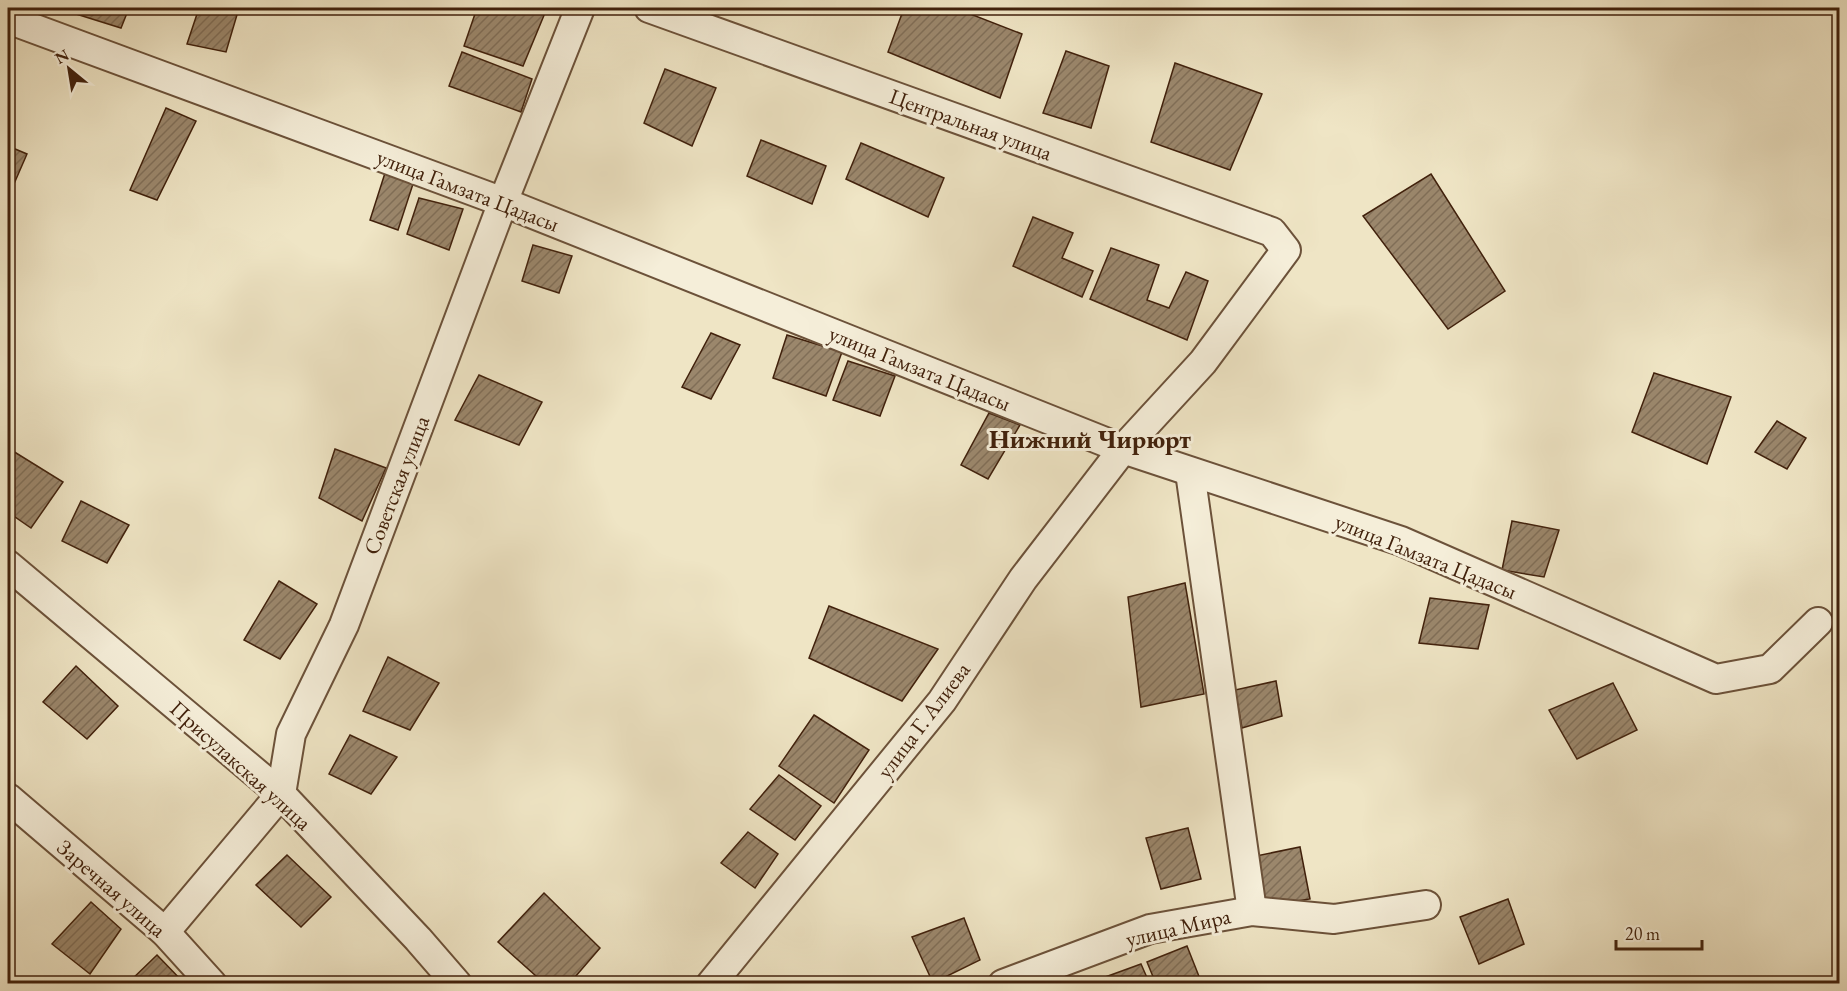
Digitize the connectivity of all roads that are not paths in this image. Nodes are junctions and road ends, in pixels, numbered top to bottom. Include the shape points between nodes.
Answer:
1 (580, 8) edge
2 (649, 8) edge
3 (8, 19) edge
4 (503, 202) junction
5 (1286, 250) joint
6 (1124, 449) junction
7 (1190, 472) junction
8 (8, 565) edge
9 (1818, 622) dead end
10 (281, 794) junction
11 (8, 798) edge
12 (1426, 905) dead end
13 (1252, 911) junction
14 (165, 932) junction
15 (212, 984) edge
16 (457, 984) edge
17 (711, 984) edge
18 (1003, 984) edge

1 - 4 street, Советская улица
2 - 5 street, Центральная улица via 1272,232
3 - 4 street, улица Гамзата Цадасы
4 - 6 street, улица Гамзата Цадасы
4 - 10 street, Советская улица via 344,625 291,734
5 - 6 street, улица Г. Алиева via 1203,362
6 - 7 street, улица Гамзата Цадасы
6 - 17 street, улица Г. Алиева via 1023,579 942,701
7 - 9 street, улица Гамзата Цадасы via 1401,542 1716,679 1770,669
7 - 13 street
8 - 10 street, Присулакская улица
10 - 14 street
10 - 16 street, Присулакская улица
11 - 14 street, Заречная улица
12 - 13 street, улица Мира via 1334,919
13 - 18 street, улица Мира via 1150,929
14 - 15 street, Заречная улица

